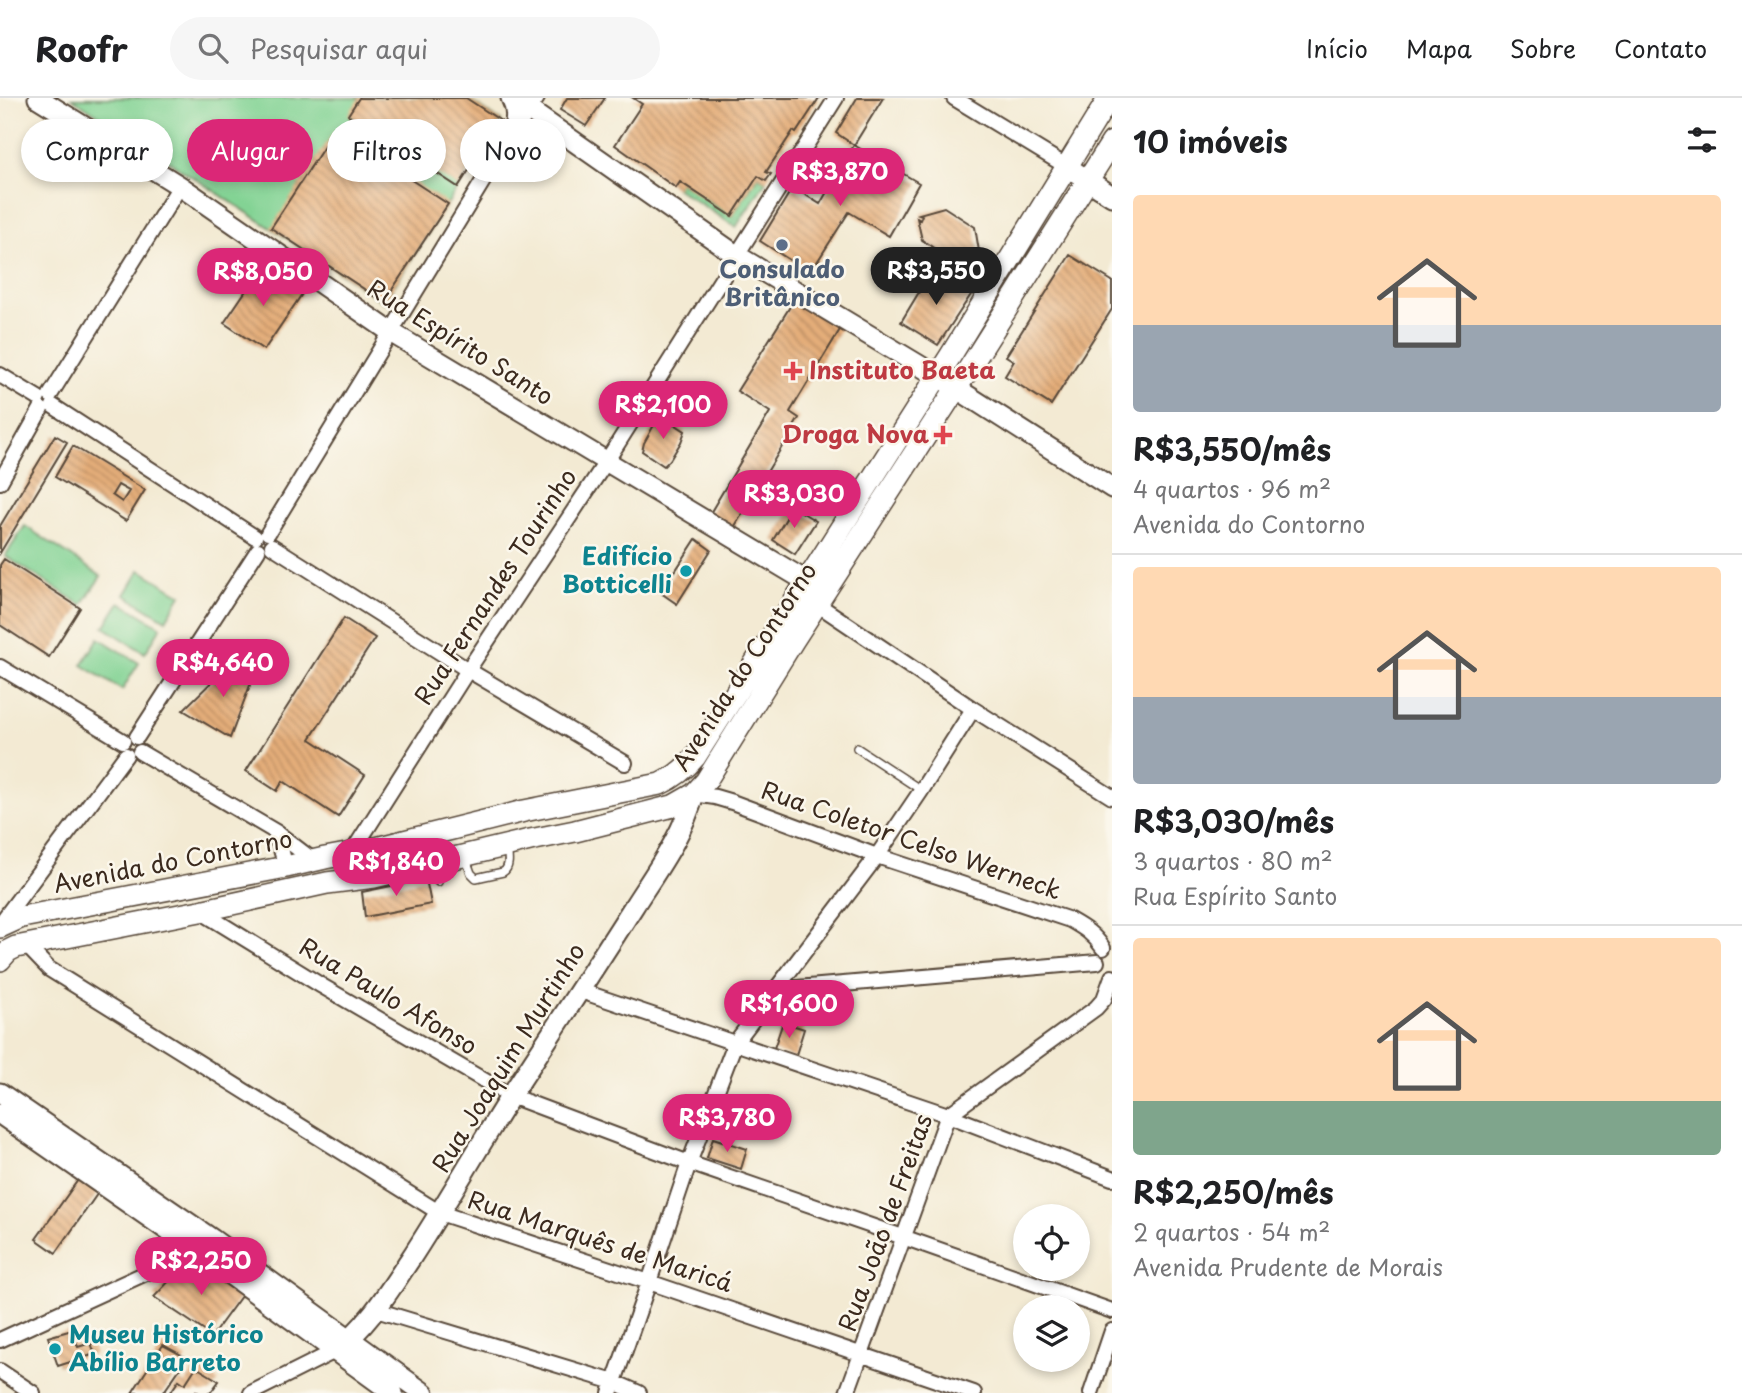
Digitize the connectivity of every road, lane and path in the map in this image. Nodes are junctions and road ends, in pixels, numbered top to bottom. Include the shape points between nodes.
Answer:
1 (38, 98) edge
2 (512, 98) edge
3 (836, 98) edge
4 (954, 98) edge
5 (1110, 98) edge
6 (533, 104) edge
7 (516, 119) edge
8 (523, 119) edge
9 (1112, 142) edge
10 (1066, 166) junction
11 (1087, 180) junction
12 (484, 182) edge
13 (180, 186) junction
14 (1112, 196) edge
15 (736, 255) junction
16 (392, 333) junction
17 (0, 375) edge
18 (937, 376) junction
19 (955, 388) junction
20 (46, 402) junction
21 (606, 462) junction
22 (0, 482) edge
23 (1112, 488) edge
24 (263, 541) junction
25 (806, 581) junction
26 (817, 604) junction
27 (0, 667) edge
28 (468, 670) junction
29 (973, 709) junction
30 (131, 746) junction
31 (857, 748) dead end
32 (695, 757) junction
33 (625, 763) dead end
34 (921, 791) junction
35 (694, 794) junction
36 (1112, 797) edge
37 (276, 832) junction
38 (351, 854) junction
39 (877, 856) junction
40 (314, 861) junction
41 (286, 867) junction
42 (200, 911) junction
43 (0, 926) edge
44 (26, 945) junction
45 (1107, 947) edge
46 (0, 960) edge
47 (1097, 962) junction
48 (1112, 977) edge
49 (775, 990) junction
50 (580, 991) junction
51 (735, 1043) junction
52 (0, 1093) edge
53 (511, 1096) junction
54 (0, 1114) edge
55 (948, 1115) junction
56 (689, 1163) junction
57 (1112, 1178) edge
58 (440, 1213) junction
59 (903, 1237) junction
60 (196, 1250) junction
61 (649, 1282) junction
62 (376, 1310) junction
63 (1112, 1311) edge
64 (1112, 1331) edge
65 (0, 1340) edge
66 (343, 1346) junction
67 (862, 1354) junction
68 (0, 1371) edge
69 (612, 1387) edge
70 (33, 1393) edge
71 (251, 1393) edge
72 (393, 1393) edge
73 (424, 1393) edge
74 (639, 1393) edge
75 (847, 1393) edge
76 (974, 1393) edge
77 (1091, 1393) edge

1 - 13 street, Rua Espírito Santo
2 - 6 street
2 - 7 street
3 - 15 street, Rua Fernandes Tourinho
4 - 10 street
5 - 10 main road, Avenida do Contorno
6 - 8 street
6 - 15 street
9 - 11 main road, Avenida do Contorno
10 - 11 street
10 - 18 main road, Avenida do Contorno
11 - 14 street
11 - 19 main road, Avenida do Contorno
12 - 16 street
13 - 16 street, Rua Espírito Santo
13 - 20 street
15 - 18 street
15 - 21 street, Rua Fernandes Tourinho
16 - 21 street, Rua Espírito Santo
16 - 24 street
17 - 20 street
18 - 19 street
18 - 25 main road, Avenida do Contorno
19 - 23 street
19 - 26 main road, Avenida do Contorno
20 - 22 street
20 - 24 street
21 - 25 street, Rua Espírito Santo
21 - 28 street, Rua Fernandes Tourinho
24 - 28 street
24 - 30 street
25 - 26 street
25 - 32 main road, Avenida do Contorno
26 - 29 street
26 - 35 main road, Avenida do Contorno
27 - 30 street
28 - 33 street
28 - 38 street, Rua Fernandes Tourinho
29 - 34 street
29 - 36 street
30 - 37 street
30 - 43 street
31 - 34 lane
32 - 35 main road
32 - 38 main road, Avenida do Contorno via 660,784 524,811
34 - 39 street
35 - 39 street, Rua Coletor Celso Werneck via 732,802
35 - 42 main road, Avenida do Contorno via 652,813 465,855 435,873 327,883
35 - 50 street, Rua Joaquim Murtinho via 674,843
37 - 40 street
37 - 41 street
38 - 40 main road, Avenida do Contorno
39 - 45 street, Rua Coletor Celso Werneck via 1070,920
39 - 49 street
40 - 41 main road, Avenida do Contorno
41 - 43 main road, Avenida do Contorno via 22,917
42 - 44 main road, Avenida do Contorno
42 - 53 street, Rua Paulo Afonso
44 - 46 main road, Avenida do Contorno via 8,951
44 - 58 street, Rua Marquês de Maricá via 49,969
45 - 47 street via 1098,954
47 - 48 street via 1103,974
47 - 49 street
48 - 55 street, Rua João de Freitas via 1096,1008
49 - 51 street
50 - 51 street
50 - 53 street, Rua Joaquim Murtinho
51 - 55 street
51 - 56 street
52 - 66 street via 212,1239
53 - 56 street, Rua Paulo Afonso
53 - 58 street, Rua Joaquim Murtinho
54 - 60 street
55 - 57 street
55 - 59 street, Rua João de Freitas
56 - 59 street, Rua Paulo Afonso
56 - 61 street
58 - 61 street, Rua Marquês de Maricá
58 - 62 street, Rua Joaquim Murtinho
59 - 63 street, Rua Paulo Afonso
59 - 67 street, Rua João de Freitas
60 - 65 street
60 - 66 street
61 - 67 street, Rua Marquês de Maricá
61 - 69 street
62 - 66 street, Rua Joaquim Murtinho
62 - 69 street
64 - 77 street
66 - 71 street
66 - 72 street
66 - 73 street
67 - 75 street, Rua João de Freitas
67 - 76 street, Rua Marquês de Maricá
68 - 70 street
69 - 74 street

